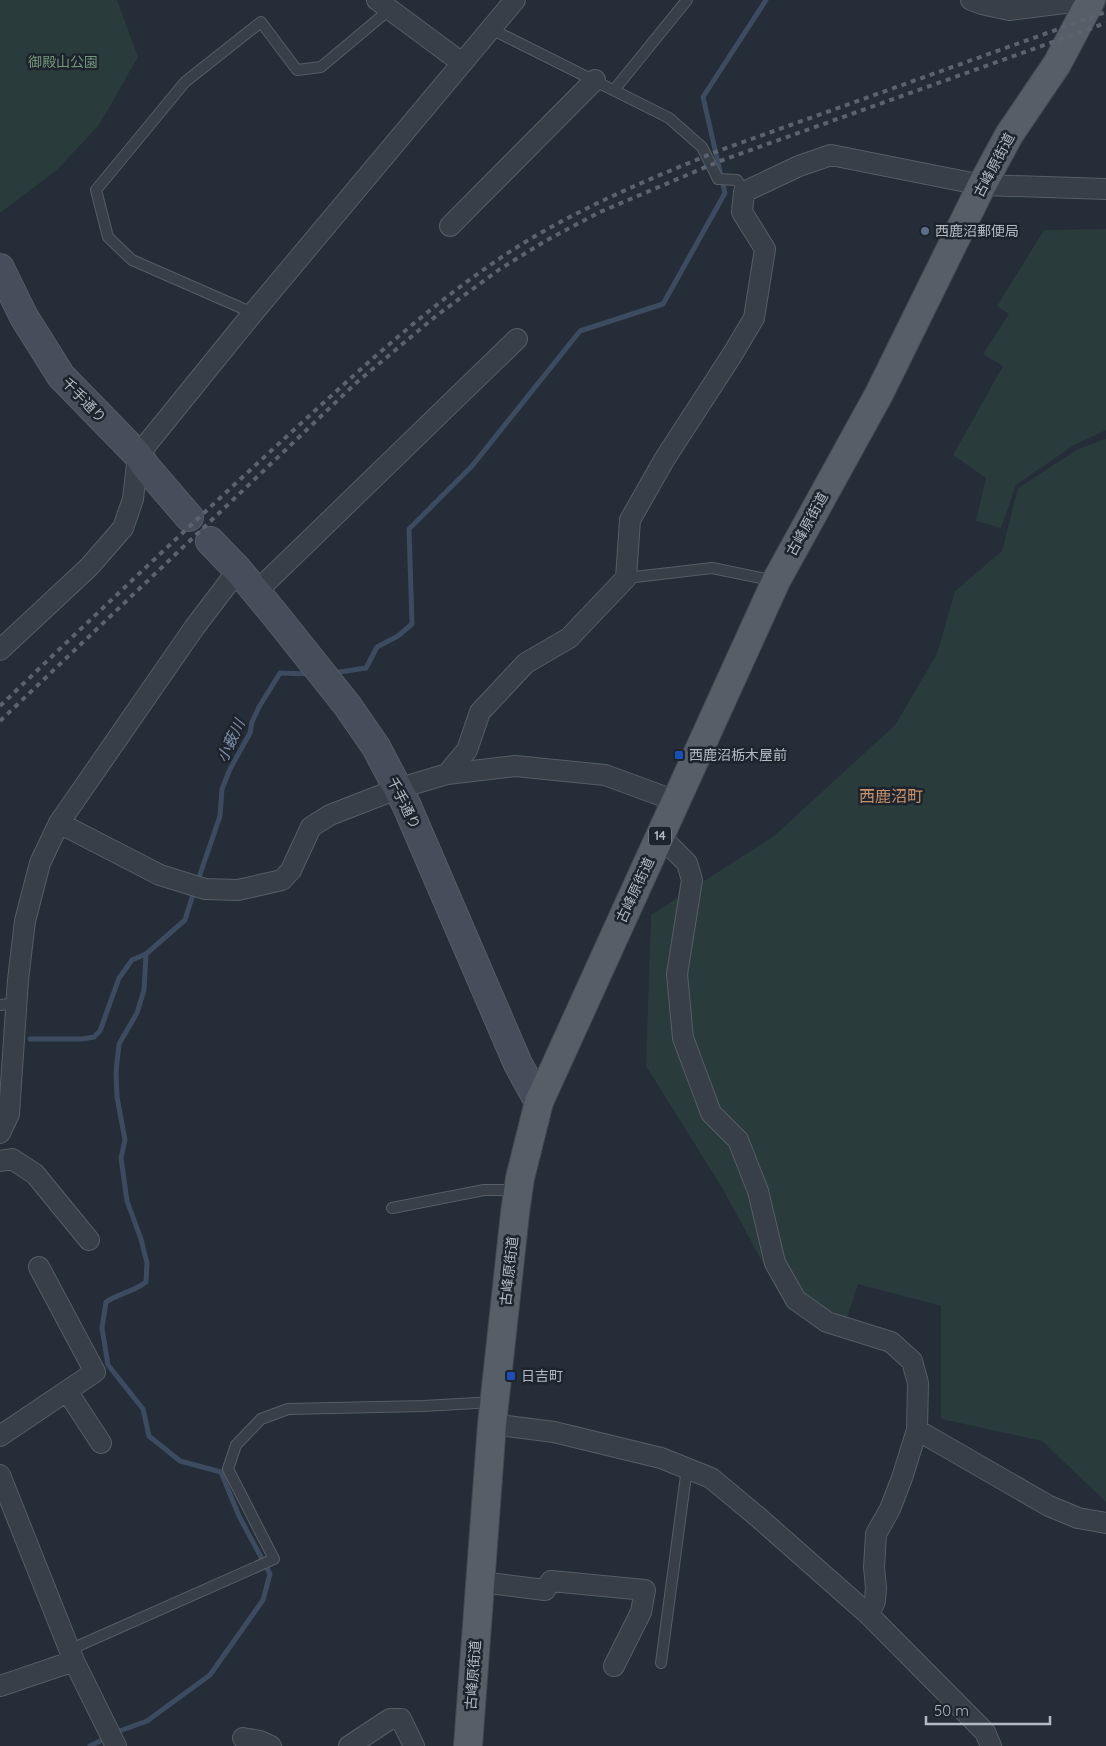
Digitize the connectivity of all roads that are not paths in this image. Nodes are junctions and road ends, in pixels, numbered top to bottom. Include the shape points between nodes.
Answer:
1 (515, 0) edge
2 (687, 0) edge
3 (971, 0) edge
4 (1090, 0) edge
5 (383, 5) edge
6 (492, 29) junction
7 (462, 63) junction
8 (595, 80) junction
9 (614, 90) junction
10 (982, 186) junction
11 (1106, 189) edge
12 (744, 192) junction
13 (450, 226) dead end
14 (0, 268) edge
15 (253, 313) junction
16 (516, 339) dead end
17 (138, 455) junction
18 (189, 517) dead end
19 (210, 541) dead end
20 (238, 570) junction
21 (626, 578) junction
22 (776, 581) junction
23 (256, 592) junction
24 (0, 650) edge
25 (446, 774) junction
26 (397, 789) junction
27 (676, 801) junction
28 (59, 823) junction
29 (660, 836) junction
30 (9, 1004) edge
31 (8, 1038) edge
32 (538, 1102) junction
33 (0, 1134) edge
34 (0, 1161) edge
35 (518, 1190) junction
36 (392, 1208) dead end
37 (89, 1240) dead end
38 (39, 1267) dead end
39 (67, 1391) junction
40 (494, 1413) junction
41 (916, 1430) junction
42 (0, 1436) edge
43 (101, 1443) dead end
44 (687, 1468) junction
45 (0, 1475) edge
46 (1106, 1523) edge
47 (480, 1582) junction
48 (869, 1615) junction
49 (72, 1656) junction
50 (661, 1663) dead end
51 (614, 1666) dead end
52 (0, 1686) edge
53 (243, 1738) dead end
54 (116, 1746) edge
55 (271, 1746) edge
56 (349, 1746) edge
57 (414, 1746) edge
58 (468, 1746) edge
59 (991, 1746) edge

1 - 6 street
2 - 9 lane
3 - 4 street via 1009,10
4 - 10 main road, 古峰原街道 / 14 via 1057,64 1009,135
5 - 7 street
5 - 15 lane via 321,67 297,70 261,22 185,82 96,190 108,237 132,260
6 - 7 street
6 - 8 lane
7 - 15 street
8 - 9 lane
8 - 13 street
9 - 12 lane via 669,118 702,147 718,179 737,180
10 - 11 street
10 - 12 street via 831,155
10 - 22 main road, 古峰原街道 / 14 via 879,394
12 - 21 street via 742,212 765,249 754,318 630,520
14 - 17 street, 千手通り via 24,317 61,376
15 - 17 street
16 - 23 street
17 - 18 street, 千手通り
17 - 24 street via 132,499 123,528 89,567
19 - 20 street, 千手通り
20 - 23 street, 千手通り
20 - 28 street
21 - 22 lane via 712,568
21 - 25 street via 569,638 526,663 480,712 467,750
22 - 27 main road, 古峰原街道 / 14
23 - 26 street, 千手通り via 347,705 376,747
25 - 26 street
25 - 27 street via 515,766 605,775
26 - 28 street via 330,815 311,826 291,870 282,880 238,890 205,889 160,876
26 - 32 street, 千手通り via 518,1064
27 - 29 main road, 古峰原街道 / 14
28 - 30 street via 40,863 25,922 18,980
29 - 32 main road, 古峰原街道 / 14
29 - 41 street via 687,864 692,880 677,974 683,1038 711,1113 738,1140 758,1191 775,1263 796,1300 827,1322 891,1342 912,1362 918,1383
30 - 31 street
31 - 33 street via 9,1114
32 - 35 main road, 古峰原街道 / 14
34 - 37 street via 12,1158 35,1174
35 - 36 lane via 484,1190
35 - 40 main road, 古峰原街道 / 14
38 - 39 street via 95,1372
39 - 42 street
39 - 43 street
40 - 44 street
40 - 47 main road, 古峰原街道 / 14
40 - 49 lane via 423,1406 288,1409 261,1419 236,1445 228,1469 274,1559
41 - 46 street via 1049,1506 1078,1518
41 - 48 street via 902,1478 876,1534 875,1601
44 - 48 street via 711,1478
44 - 50 lane
45 - 49 street
47 - 51 street via 545,1590 551,1581 645,1590 641,1612
47 - 58 main road, 古峰原街道 / 14
48 - 59 street via 985,1732
49 - 52 street
49 - 54 street
53 - 55 street
56 - 57 street via 390,1719 401,1720

